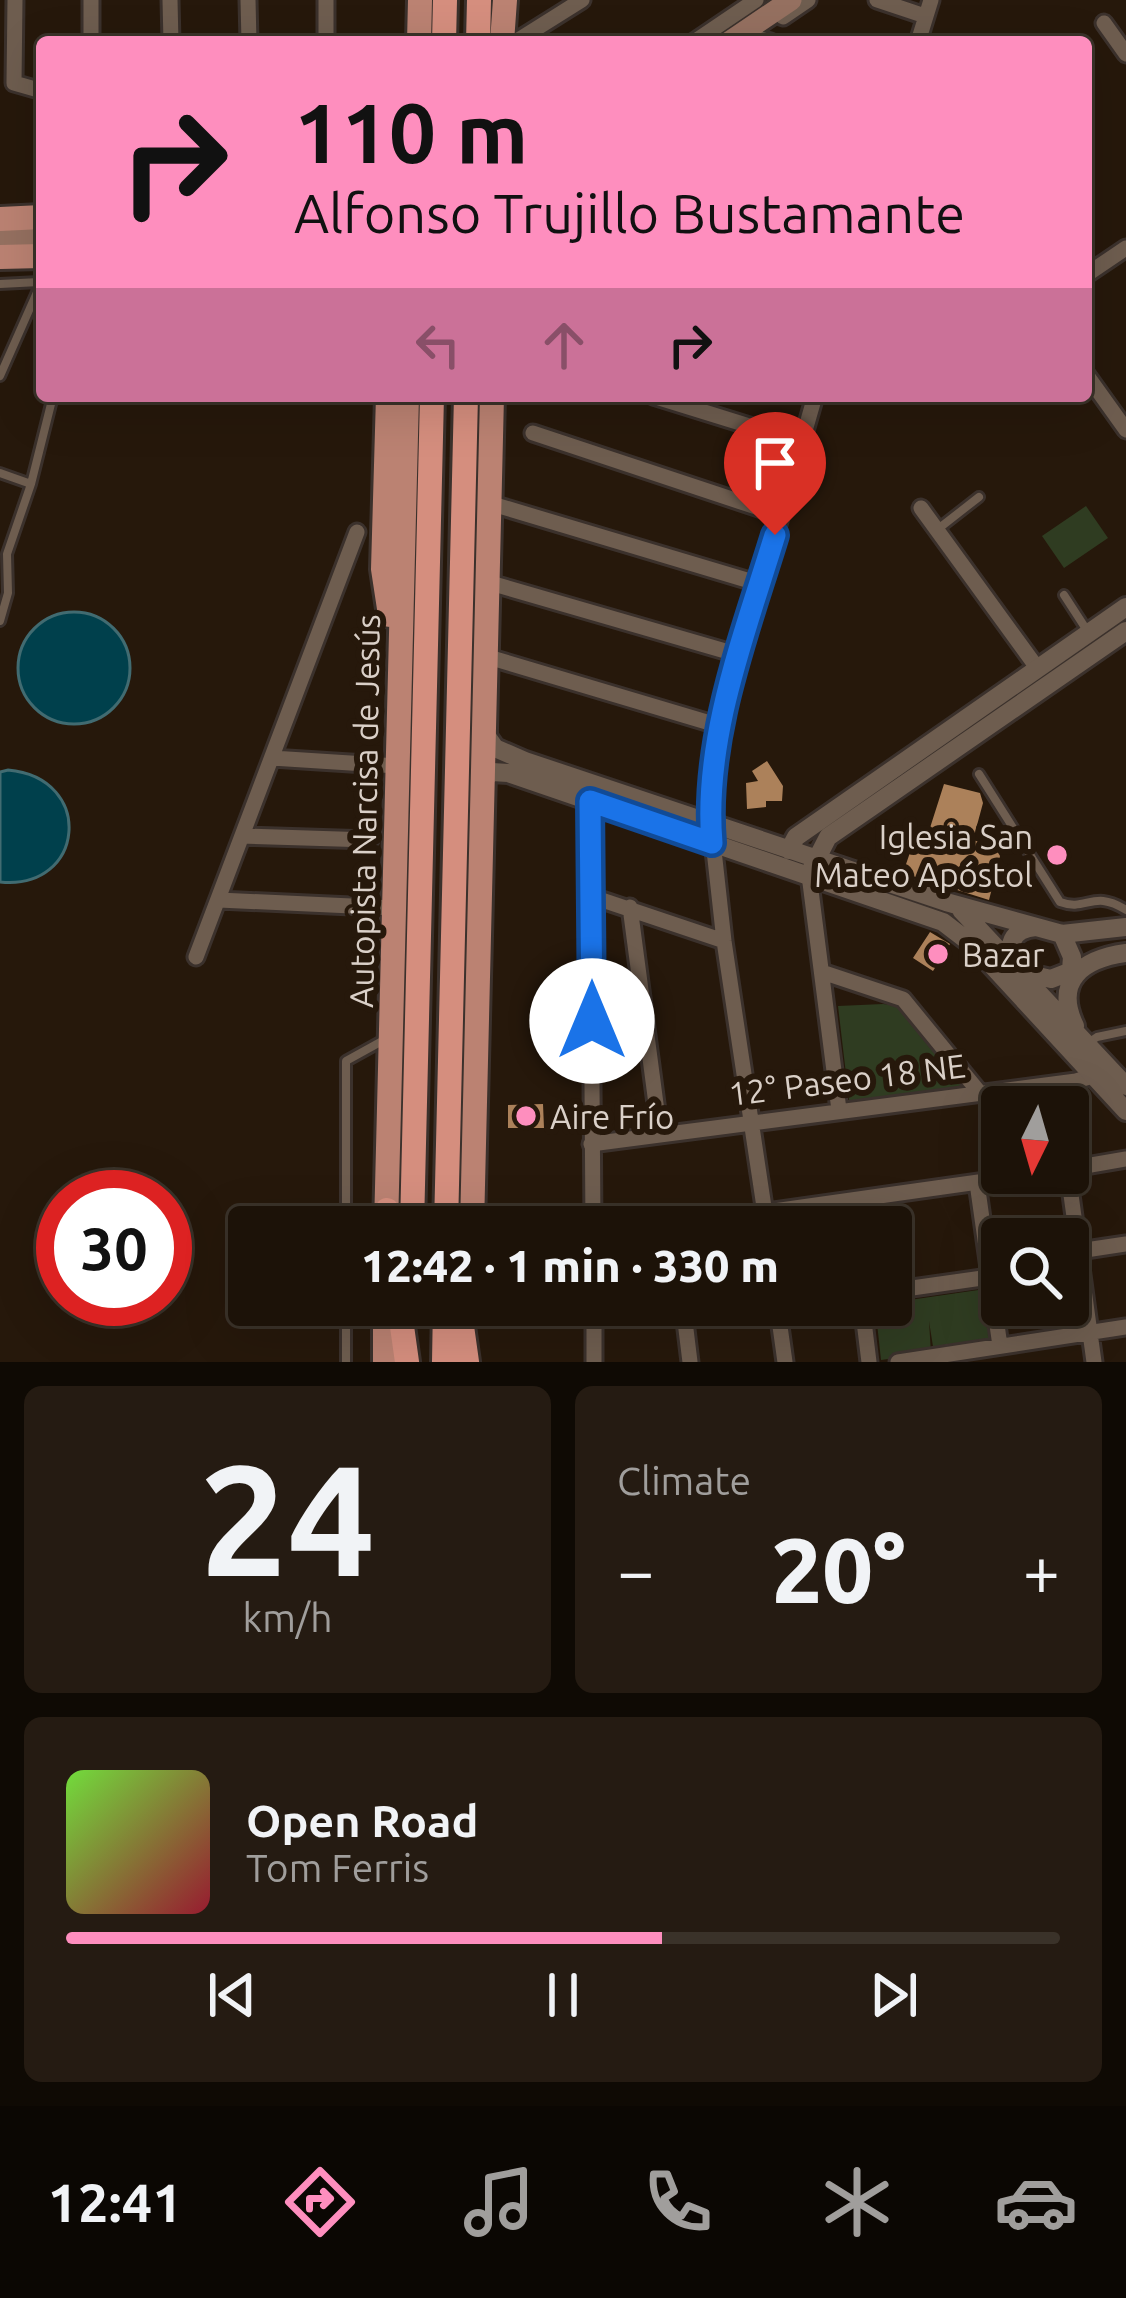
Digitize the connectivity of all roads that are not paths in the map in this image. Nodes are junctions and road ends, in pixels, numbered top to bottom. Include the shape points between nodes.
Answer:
1 (15, 0) edge
2 (91, 0) edge
3 (170, 0) edge
4 (248, 0) edge
5 (326, 0) edge
6 (446, 0) edge
7 (505, 0) edge
8 (582, 0) edge
9 (808, 0) edge
10 (877, 0) edge
11 (774, 2) edge
12 (479, 6) edge
13 (928, 8) edge
14 (1104, 23) dead end
15 (91, 36) edge
16 (171, 36) edge
17 (249, 36) edge
18 (326, 36) edge
19 (444, 36) edge
20 (482, 36) edge
21 (502, 36) edge
22 (525, 36) edge
23 (706, 36) edge
24 (721, 36) edge
25 (736, 36) edge
26 (754, 36) edge
27 (1124, 47) edge
28 (36, 89) edge
29 (36, 217) edge
30 (0, 219) edge
31 (0, 237) edge
32 (36, 240) edge
33 (36, 241) edge
34 (0, 247) edge
35 (1126, 248) edge
36 (0, 257) edge
37 (36, 271) edge
38 (1092, 271) edge
39 (36, 274) edge
40 (0, 284) edge
41 (36, 286) edge
42 (0, 376) edge
43 (1092, 382) edge
44 (51, 402) edge
45 (388, 402) edge
46 (407, 402) edge
47 (432, 402) edge
48 (466, 402) edge
49 (492, 402) edge
50 (672, 402) edge
51 (813, 402) edge
52 (1126, 430) edge
53 (533, 433) dead end
54 (801, 442) junction
55 (0, 473) edge
56 (31, 484) junction
57 (979, 497) dead end
58 (489, 503) junction
59 (921, 508) dead end
60 (780, 515) junction
61 (936, 530) junction
62 (357, 532) dead end
63 (487, 582) junction
64 (760, 584) junction
65 (1064, 595) dead end
66 (1126, 608) edge
67 (0, 621) edge
68 (1126, 631) edge
69 (1089, 633) junction
70 (740, 655) junction
71 (485, 656) junction
72 (1038, 668) junction
73 (399, 678) junction
74 (720, 726) junction
75 (483, 731) junction
76 (272, 758) junction
77 (397, 766) junction
78 (979, 773) dead end
79 (482, 781) junction
80 (590, 801) junction
81 (712, 833) junction
82 (242, 836) junction
83 (370, 840) dead end
84 (789, 850) junction
85 (812, 867) junction
86 (593, 897) junction
87 (219, 900) junction
88 (946, 902) junction
89 (630, 907) junction
90 (395, 908) junction
91 (1126, 910) edge
92 (1036, 927) junction
93 (1126, 927) edge
94 (1063, 934) junction
95 (724, 941) junction
96 (1126, 953) edge
97 (196, 957) dead end
98 (1020, 972) junction
99 (821, 973) junction
100 (1074, 976) junction
101 (1126, 1031) edge
102 (392, 1037) junction
103 (1084, 1040) junction
104 (1102, 1072) junction
105 (1126, 1086) edge
106 (979, 1092) junction
107 (839, 1110) junction
108 (1126, 1112) edge
109 (751, 1121) junction
110 (660, 1134) junction
111 (591, 1144) junction
112 (1126, 1159) edge
113 (1089, 1167) edge
114 (981, 1182) edge
115 (977, 1183) junction
116 (346, 1206) edge
117 (387, 1206) edge
118 (413, 1206) edge
119 (446, 1206) edge
120 (472, 1206) edge
121 (592, 1206) edge
122 (764, 1206) edge
123 (846, 1206) edge
124 (981, 1218) edge
125 (1126, 1244) edge
126 (1089, 1249) edge
127 (981, 1278) edge
128 (912, 1289) edge
129 (346, 1326) edge
130 (385, 1326) edge
131 (402, 1326) edge
132 (410, 1326) edge
133 (445, 1326) edge
134 (462, 1326) edge
135 (469, 1326) edge
136 (594, 1326) edge
137 (686, 1326) edge
138 (784, 1326) edge
139 (864, 1326) edge
140 (997, 1326) edge
141 (1088, 1326) edge
142 (1126, 1327) edge
143 (1089, 1331) junction
144 (1000, 1346) junction
145 (346, 1362) edge
146 (385, 1362) edge
147 (408, 1362) edge
148 (444, 1362) edge
149 (468, 1362) edge
150 (594, 1362) edge
151 (690, 1362) edge
152 (785, 1362) edge
153 (868, 1362) edge
154 (898, 1362) edge
155 (1094, 1362) edge

1 - 28 street via 14,83
2 - 15 street
3 - 16 street
4 - 17 street
5 - 18 street
6 - 19 highway
7 - 21 main road
8 - 22 street
9 - 26 street
10 - 13 street
11 - 23 street
11 - 24 main road
11 - 25 main road
12 - 20 highway
14 - 27 street
29 - 30 main road
31 - 32 main road
33 - 34 main road
35 - 38 street
36 - 37 main road
39 - 40 lane
41 - 42 lane
43 - 52 street
44 - 56 lane
45 - 73 main road via 383,569
46 - 73 main road, Autopista Narcisa de Jesús
47 - 118 highway, Autopista Narcisa de Jesús
48 - 119 highway
49 - 58 main road
50 - 54 street
51 - 54 street
53 - 60 street
54 - 60 street
55 - 56 lane
56 - 67 lane via 7,554
57 - 61 lane
58 - 63 main road
58 - 64 street
59 - 61 street
60 - 64 street
61 - 72 street
62 - 76 street
63 - 70 street
63 - 71 main road
64 - 70 street
65 - 69 lane
66 - 69 street
68 - 85 street via 828,837
69 - 72 street
70 - 74 street
71 - 74 street
71 - 75 main road
72 - 84 street via 796,837
73 - 77 main road, Autopista Narcisa de Jesús
74 - 81 street
75 - 79 main road
75 - 81 street via 495,748
76 - 77 street
76 - 82 street
77 - 90 main road, Autopista Narcisa de Jesús
78 - 91 lane via 1060,902 1108,899
79 - 80 street via 508,773
79 - 120 main road
80 - 81 street
80 - 86 street
81 - 84 street
81 - 85 street
81 - 95 street
82 - 83 street
82 - 87 street
84 - 85 street
85 - 88 street
85 - 99 street
85 - 104 street via 931,916 973,946
86 - 89 street
86 - 111 street
87 - 90 street
87 - 97 street
88 - 92 street
88 - 98 street
89 - 95 street
89 - 110 street
90 - 102 main road, Autopista Narcisa de Jesús
92 - 94 street
92 - 98 street via 1010,943
93 - 94 street
94 - 100 street
95 - 109 street
96 - 100 street via 1098,958
98 - 100 street
98 - 103 street
99 - 106 street via 903,999
99 - 107 street
100 - 103 street via 1070,1014
101 - 103 lane
102 - 116 lane via 346,1061
102 - 117 main road, Autopista Narcisa de Jesús
103 - 104 street
104 - 105 street
104 - 106 street, 12° Paseo 18 NE
104 - 108 street
106 - 107 street, 12° Paseo 18 NE
107 - 109 street, 12° Paseo 18 NE
109 - 110 street, 12° Paseo 18 NE
109 - 122 street
110 - 111 street, 12° Paseo 18 NE
111 - 121 street
112 - 113 street
114 - 115 street
115 - 123 street
115 - 124 street
125 - 126 street
127 - 128 street
129 - 145 lane
130 - 146 main road
131 - 147 highway
132 - 147 highway
133 - 148 highway
134 - 149 highway
135 - 149 main road
136 - 150 street
137 - 151 street
138 - 152 street
139 - 153 street
140 - 144 street
141 - 143 street
142 - 143 street
143 - 144 street
143 - 155 street
144 - 154 street

